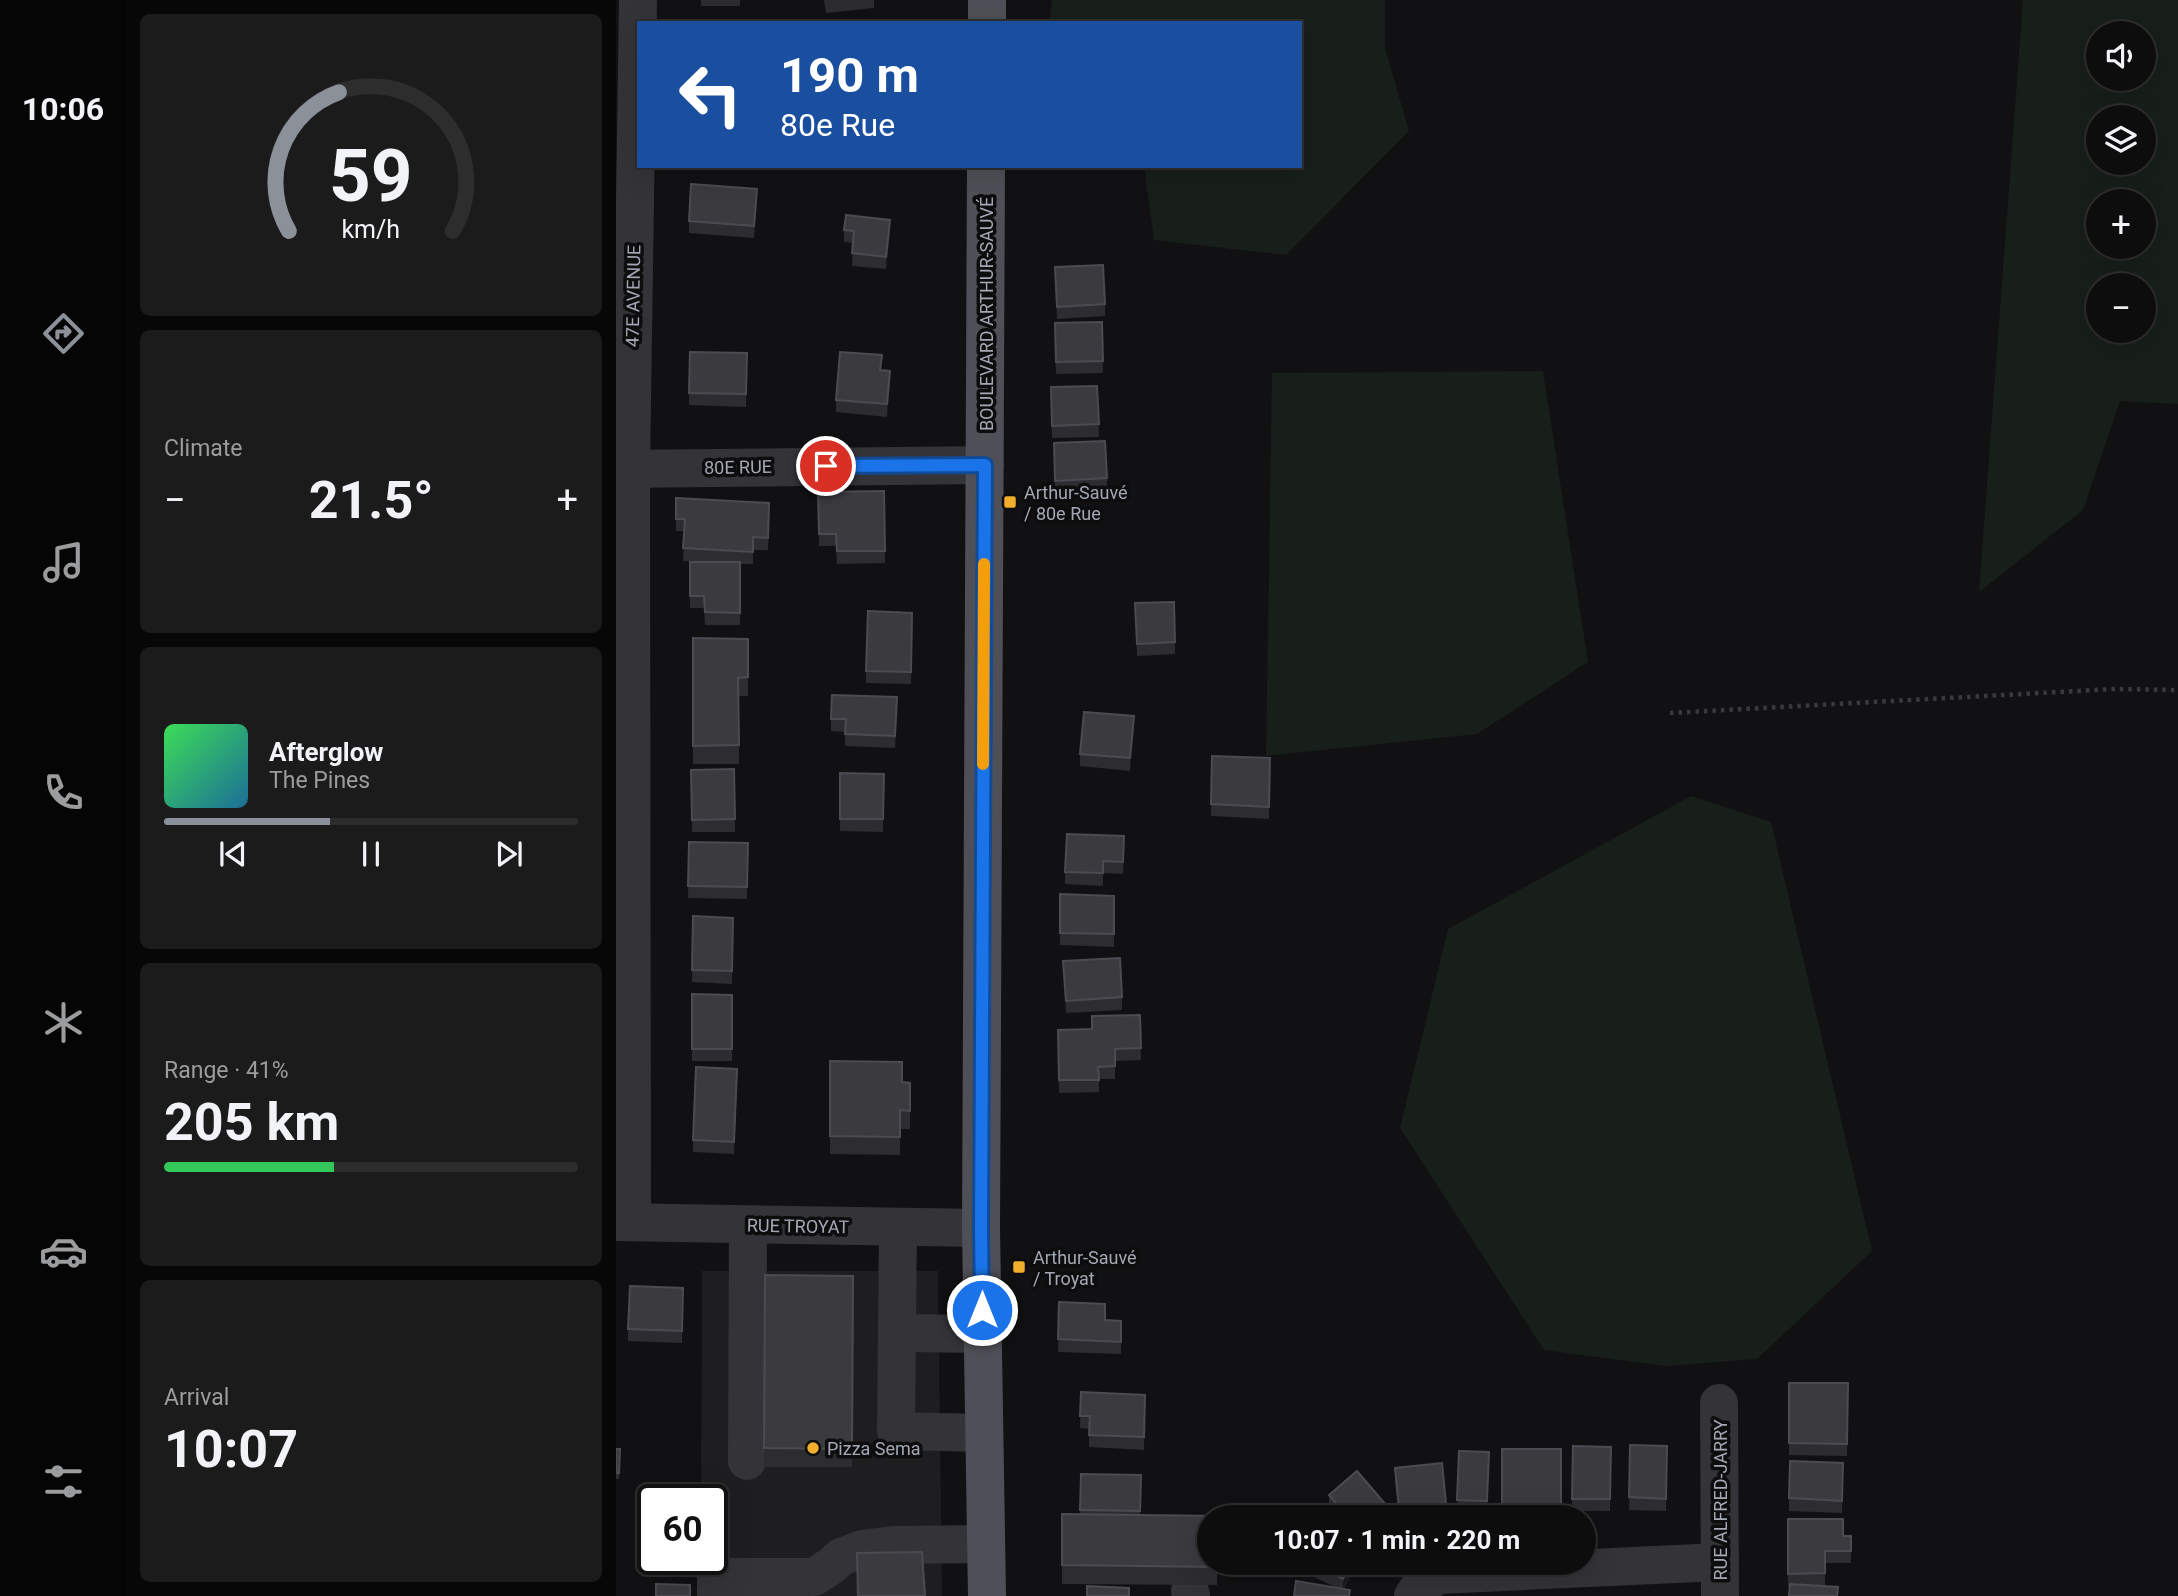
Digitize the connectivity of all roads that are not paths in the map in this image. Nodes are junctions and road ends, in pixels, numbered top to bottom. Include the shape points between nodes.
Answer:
1 (638, 0) edge
2 (987, 0) edge
3 (637, 21) edge
4 (987, 21) edge
5 (637, 31) edge
6 (986, 168) edge
7 (985, 465) junction
8 (623, 469) edge
9 (624, 1222) edge
10 (748, 1225) junction
11 (898, 1228) junction
12 (981, 1228) junction
13 (897, 1333) junction
14 (983, 1334) junction
15 (1719, 1403) dead end
16 (984, 1433) junction
17 (747, 1461) dead end
18 (986, 1544) junction
19 (1720, 1579) edge
20 (716, 1596) edge
21 (986, 1596) edge
22 (1413, 1596) edge

1 - 3 street, 47E AVENUE
2 - 4 main road
5 - 8 street, 47E AVENUE
6 - 7 main road, BOULEVARD ARTHUR-SAUVÉ
7 - 8 street, 80E RUE
7 - 12 main road, BOULEVARD ARTHUR-SAUVÉ
8 - 9 street, 47E AVENUE
9 - 10 street, RUE TROYAT
10 - 11 street, RUE TROYAT
10 - 17 street
11 - 12 street, RUE TROYAT
11 - 13 street
12 - 14 main road, BOULEVARD ARTHUR-SAUVÉ
13 - 14 street
13 - 16 street via 896,1431
14 - 16 main road, BOULEVARD ARTHUR-SAUVÉ
15 - 19 street, RUE ALFRED-JARRY
16 - 18 main road, BOULEVARD ARTHUR-SAUVÉ
18 - 20 street via 862,1549 848,1553 814,1577 716,1577
18 - 21 main road, BOULEVARD ARTHUR-SAUVÉ
19 - 22 street via 1439,1574

